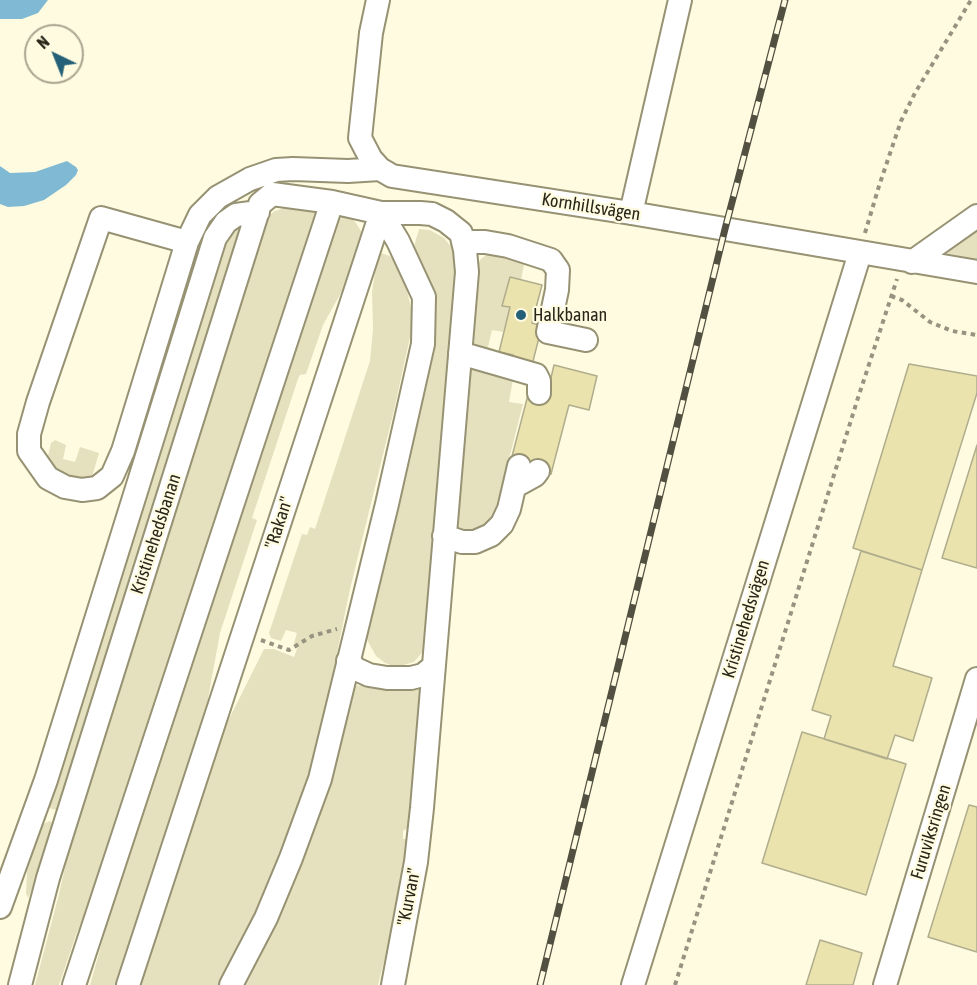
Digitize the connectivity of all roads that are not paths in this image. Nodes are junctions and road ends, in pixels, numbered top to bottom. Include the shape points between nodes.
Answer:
1 (378, 0) edge
2 (680, 0) edge
3 (380, 169) junction
4 (265, 174) junction
5 (332, 202) junction
6 (262, 205) junction
7 (381, 213) junction
8 (631, 213) junction
9 (977, 216) edge
10 (187, 242) junction
11 (463, 242) junction
12 (860, 253) junction
13 (907, 261) junction
14 (977, 272) edge
15 (586, 340) dead end
16 (460, 353) junction
17 (539, 393) dead end
18 (524, 474) dead end
19 (444, 536) junction
20 (348, 661) junction
21 (433, 667) junction
22 (977, 679) edge
23 (34, 812) junction
24 (66, 821) junction
25 (0, 907) edge
26 (20, 985) edge
27 (74, 985) edge
28 (128, 985) edge
29 (231, 985) edge
30 (393, 985) edge
31 (633, 985) edge
32 (885, 985) edge

1 - 3 street via 370,33 360,138
2 - 8 street
3 - 4 street via 293,169
3 - 8 street, Kornhillsvägen via 392,176
4 - 6 street
4 - 10 street via 218,197 200,215
5 - 6 street via 272,194
5 - 7 street
5 - 27 street
6 - 23 street via 226,222 215,238
6 - 24 street, Kristinehedsbanan
7 - 11 street via 432,214 460,233
7 - 20 street via 424,297 425,319 423,344 387,504
7 - 28 street, "Rakan"
8 - 12 street, Kornhillsvägen
9 - 13 street
10 - 10 street via 112,476 97,488 82,490 48,478 29,451 29,434 101,218
11 - 15 street via 508,246 551,260 558,270 548,332
11 - 16 street via 467,272
12 - 13 street, Kornhillsvägen
12 - 31 street, Kristinehedsvägen
13 - 14 street, Kornhillsvägen
16 - 17 street via 536,375
16 - 19 street
18 - 19 street via 502,524 491,535 462,543
19 - 21 street
20 - 21 street via 369,675 387,678 411,678
20 - 29 street via 320,779 274,898
21 - 30 street, "Kurvan" via 416,862
22 - 32 street, Furuviksringen
23 - 24 street
23 - 25 street
24 - 26 street, Kristinehedsbanan

